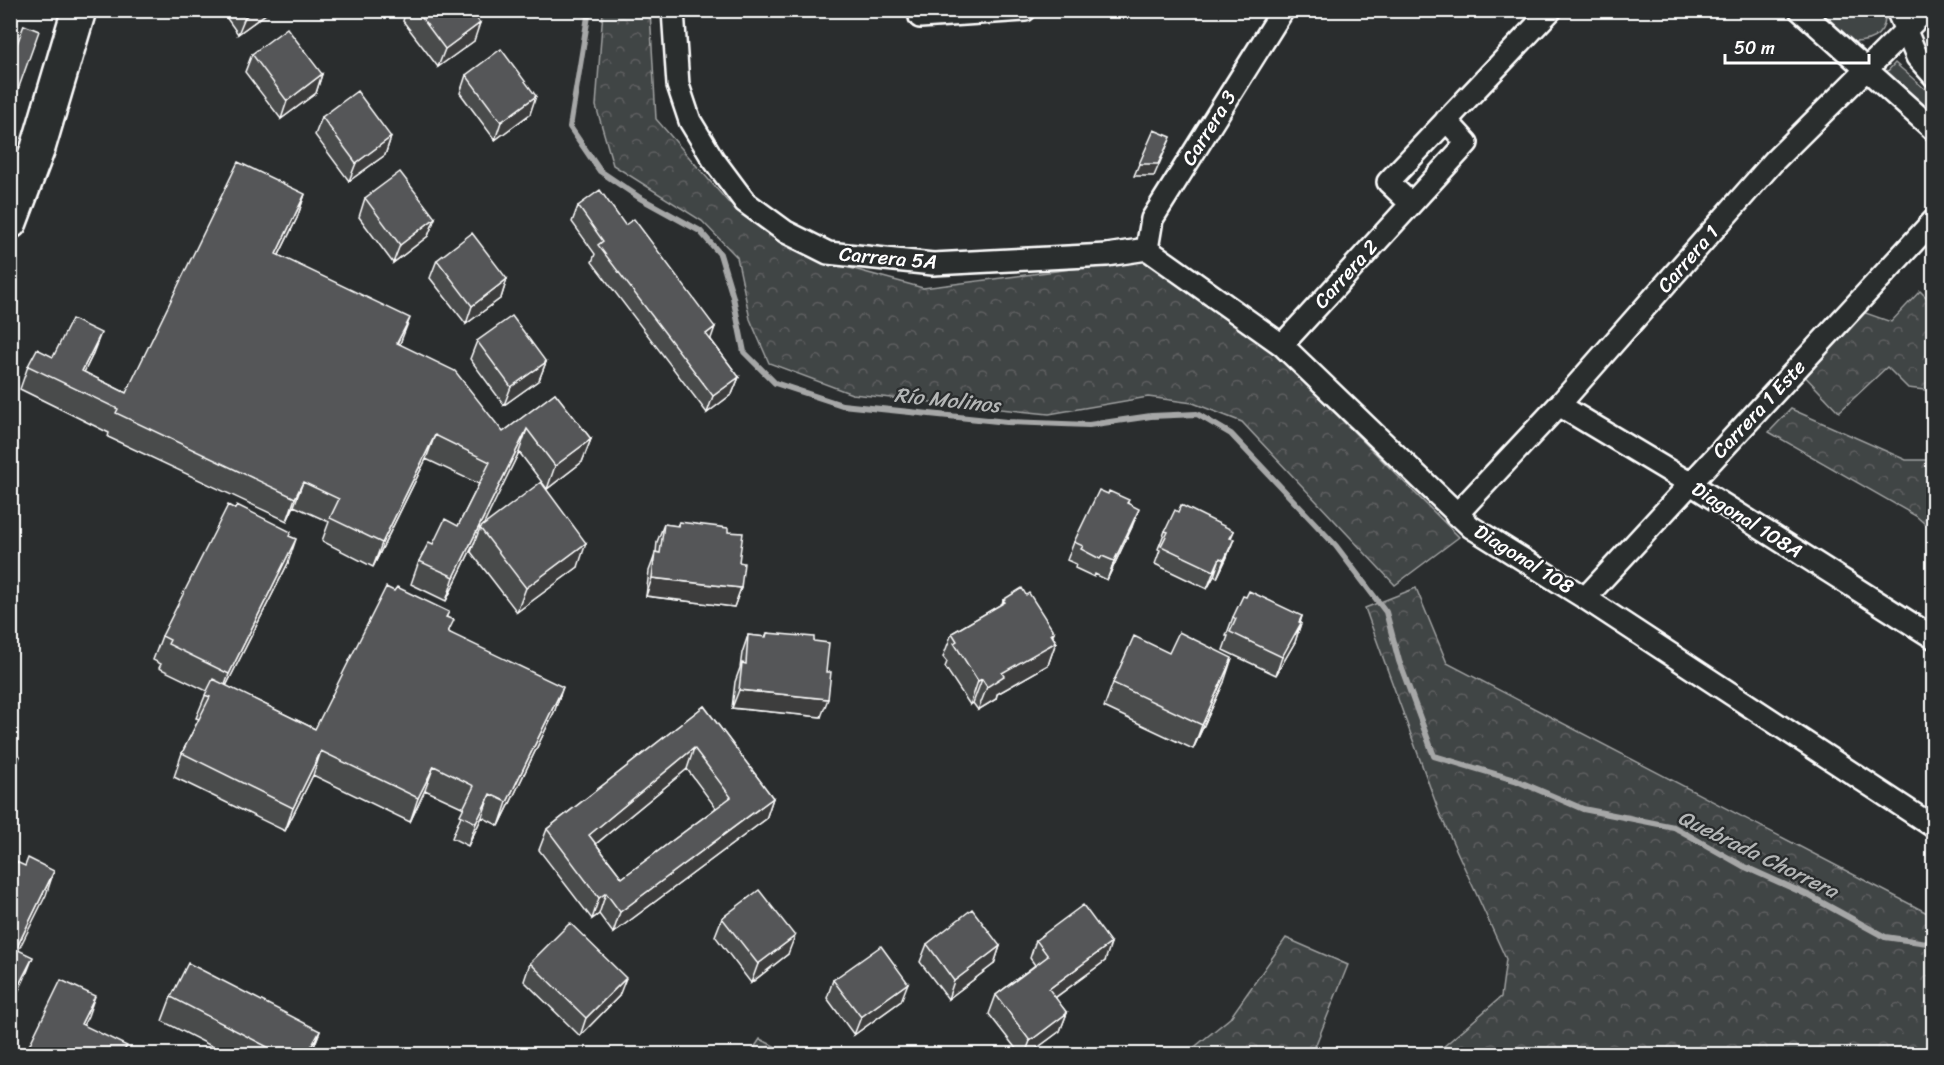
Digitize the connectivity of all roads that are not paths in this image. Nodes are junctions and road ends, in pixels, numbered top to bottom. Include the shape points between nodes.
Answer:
1 (79, 10) edge
2 (673, 10) edge
3 (1025, 10) edge
4 (1283, 10) edge
5 (1551, 10) edge
6 (1800, 10) edge
7 (1897, 10) edge
8 (1926, 10) edge
9 (957, 13) edge
10 (920, 14) edge
11 (1906, 32) junction
12 (1866, 72) junction
13 (1934, 76) edge
14 (1446, 120) junction
15 (1934, 129) edge
16 (1410, 203) junction
17 (1934, 220) edge
18 (10, 222) edge
19 (1148, 249) junction
20 (1282, 345) junction
21 (1559, 405) junction
22 (1691, 484) junction
23 (1456, 515) junction
24 (1585, 598) junction
25 (1934, 638) edge
26 (1934, 827) edge

1 - 18 main road via 38,148
2 - 19 street, Carrera 5A via 678,85 690,121 745,202 786,232 828,253 933,264 1107,255
3 - 9 street
4 - 19 street, Carrera 3 via 1152,219
5 - 14 street
6 - 12 street
7 - 11 street
8 - 11 street, Carrera 1
9 - 10 street
11 - 12 street, Carrera 1
11 - 13 street via 1917,57
12 - 15 street
12 - 21 street, Carrera 1 via 1774,161
14 - 16 street, Carrera 2 via 1467,143
14 - 16 street via 1388,183
16 - 20 street, Carrera 2
17 - 22 street, Carrera 1 Este
19 - 20 street, Diagonal 108
20 - 23 street, Diagonal 108
21 - 22 street, Diagonal 108A
21 - 23 street, Carrera 1
22 - 24 street, Carrera 1 Este
22 - 25 street, Diagonal 108A
23 - 24 street, Diagonal 108
24 - 26 street, Diagonal 108

